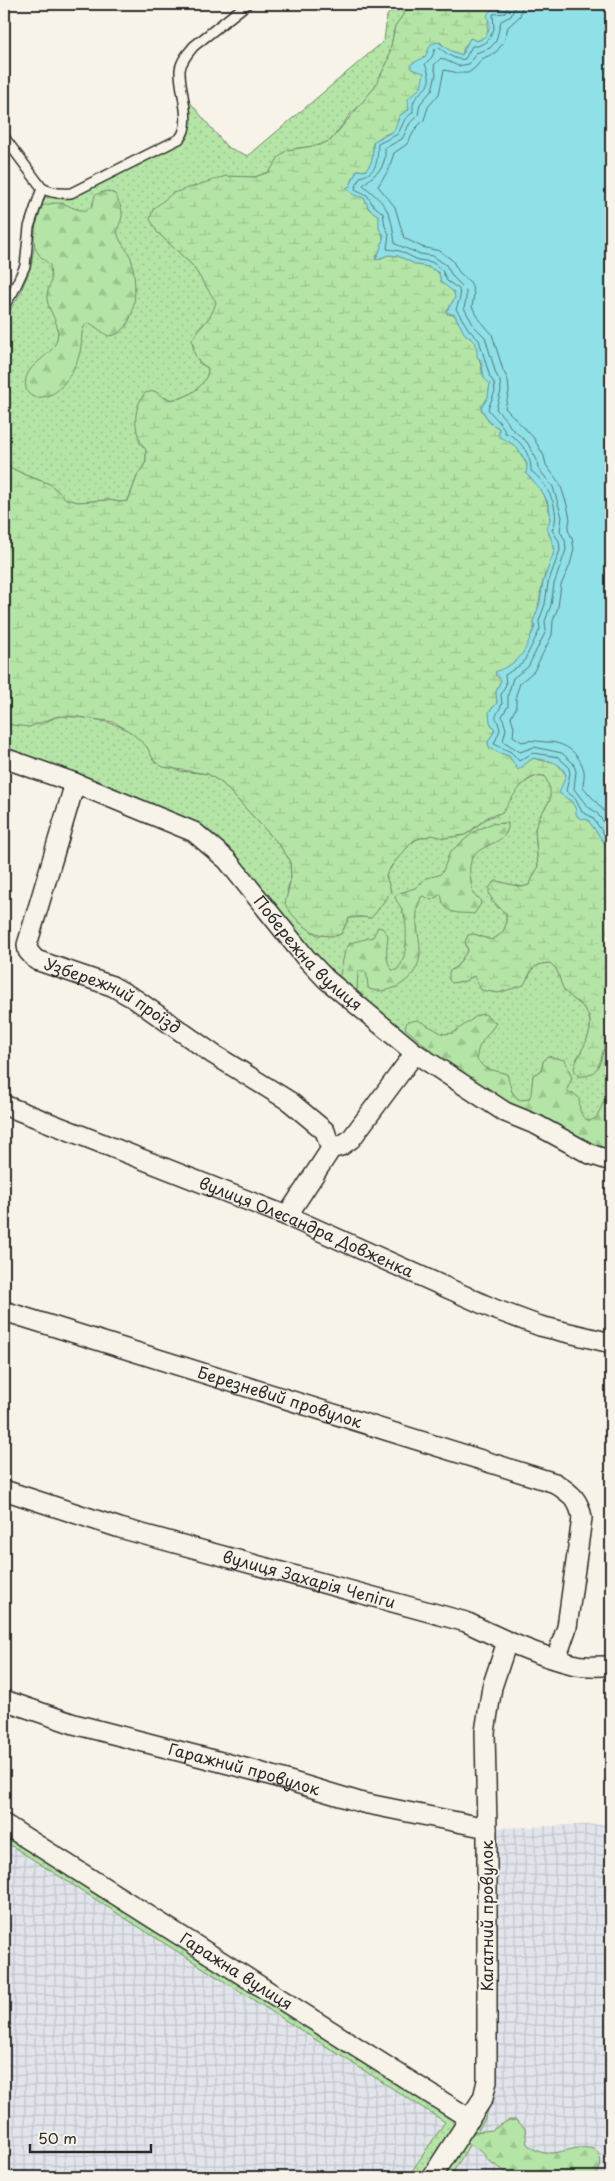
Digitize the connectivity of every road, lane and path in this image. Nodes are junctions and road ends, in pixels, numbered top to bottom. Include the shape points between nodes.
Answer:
1 (247, 4) edge
2 (4, 137) edge
3 (42, 188) junction
4 (4, 306) edge
5 (4, 758) edge
6 (75, 783) junction
7 (415, 1053) junction
8 (4, 1105) edge
9 (331, 1149) junction
10 (611, 1162) edge
11 (287, 1216) junction
12 (4, 1311) edge
13 (611, 1343) edge
14 (4, 1490) edge
15 (507, 1642) junction
16 (556, 1659) junction
17 (611, 1666) edge
18 (4, 1700) edge
19 (4, 1824) edge
20 (487, 1828) junction
21 (470, 2119) junction
22 (432, 2177) edge

1 - 3 lane via 187,54 180,70 185,130 179,139 71,193 48,192
2 - 3 lane
3 - 4 lane via 29,227 25,266
5 - 6 street, Побережна вулиця
6 - 7 street, Побережна вулиця via 194,832 216,849 326,979
6 - 9 street, Узбережний проїзд via 27,945 28,951 36,960 112,986 135,1000 295,1106 325,1131
7 - 9 street via 351,1139
7 - 10 street, Побережна вулиця via 505,1112
8 - 11 street, вулиця Олесандра Довженка
9 - 11 street
11 - 13 street, вулиця Олесандра Довженка via 494,1309 540,1326
12 - 16 street, Березневий провулок via 555,1483 570,1493 580,1506 582,1518 567,1627
14 - 15 street, вулиця Захарія Чепіги via 120,1528 466,1622
15 - 16 street, вулиця Захарія Чепіги
15 - 20 street, Кагатний провулок via 492,1687 485,1732
16 - 17 street, вулиця Захарія Чепіги via 578,1665
18 - 20 street, Гаражний провулок via 74,1724 256,1771 363,1803
19 - 21 street, Гаражна вулиця
20 - 21 street, Кагатний провулок via 487,2081 483,2098
21 - 22 street, Кагатний провулок

